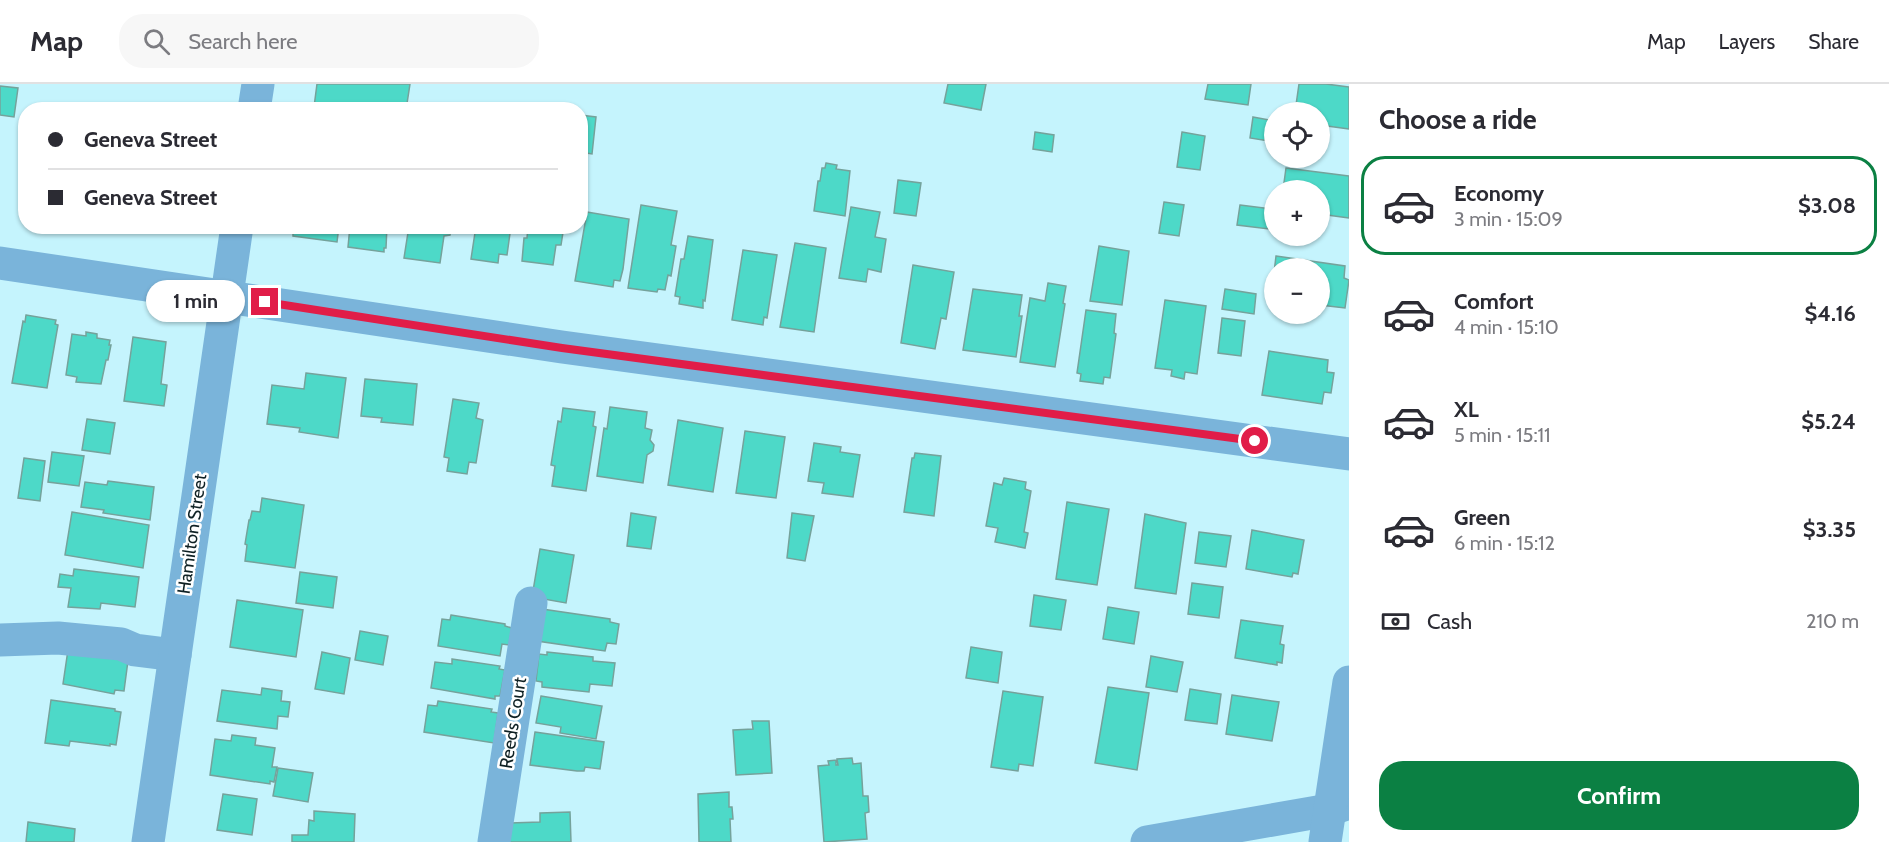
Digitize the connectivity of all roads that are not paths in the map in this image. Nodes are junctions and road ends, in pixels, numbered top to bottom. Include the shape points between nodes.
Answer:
1 (258, 84) edge
2 (255, 102) edge
3 (236, 234) edge
4 (0, 263) edge
5 (226, 297) junction
6 (1349, 454) edge
7 (531, 603) dead end
8 (0, 640) edge
9 (175, 655) junction
10 (1349, 682) edge
11 (1339, 807) edge
12 (148, 842) edge
13 (495, 842) edge
14 (1146, 842) edge
15 (1325, 842) edge

1 - 2 street
3 - 5 street, Hamilton Street
4 - 5 street
5 - 6 street via 562,348
5 - 9 street, Hamilton Street
7 - 13 street, Reeds Court
8 - 9 street via 58,638
9 - 12 street, Hamilton Street
10 - 11 street
11 - 14 street
11 - 15 street

